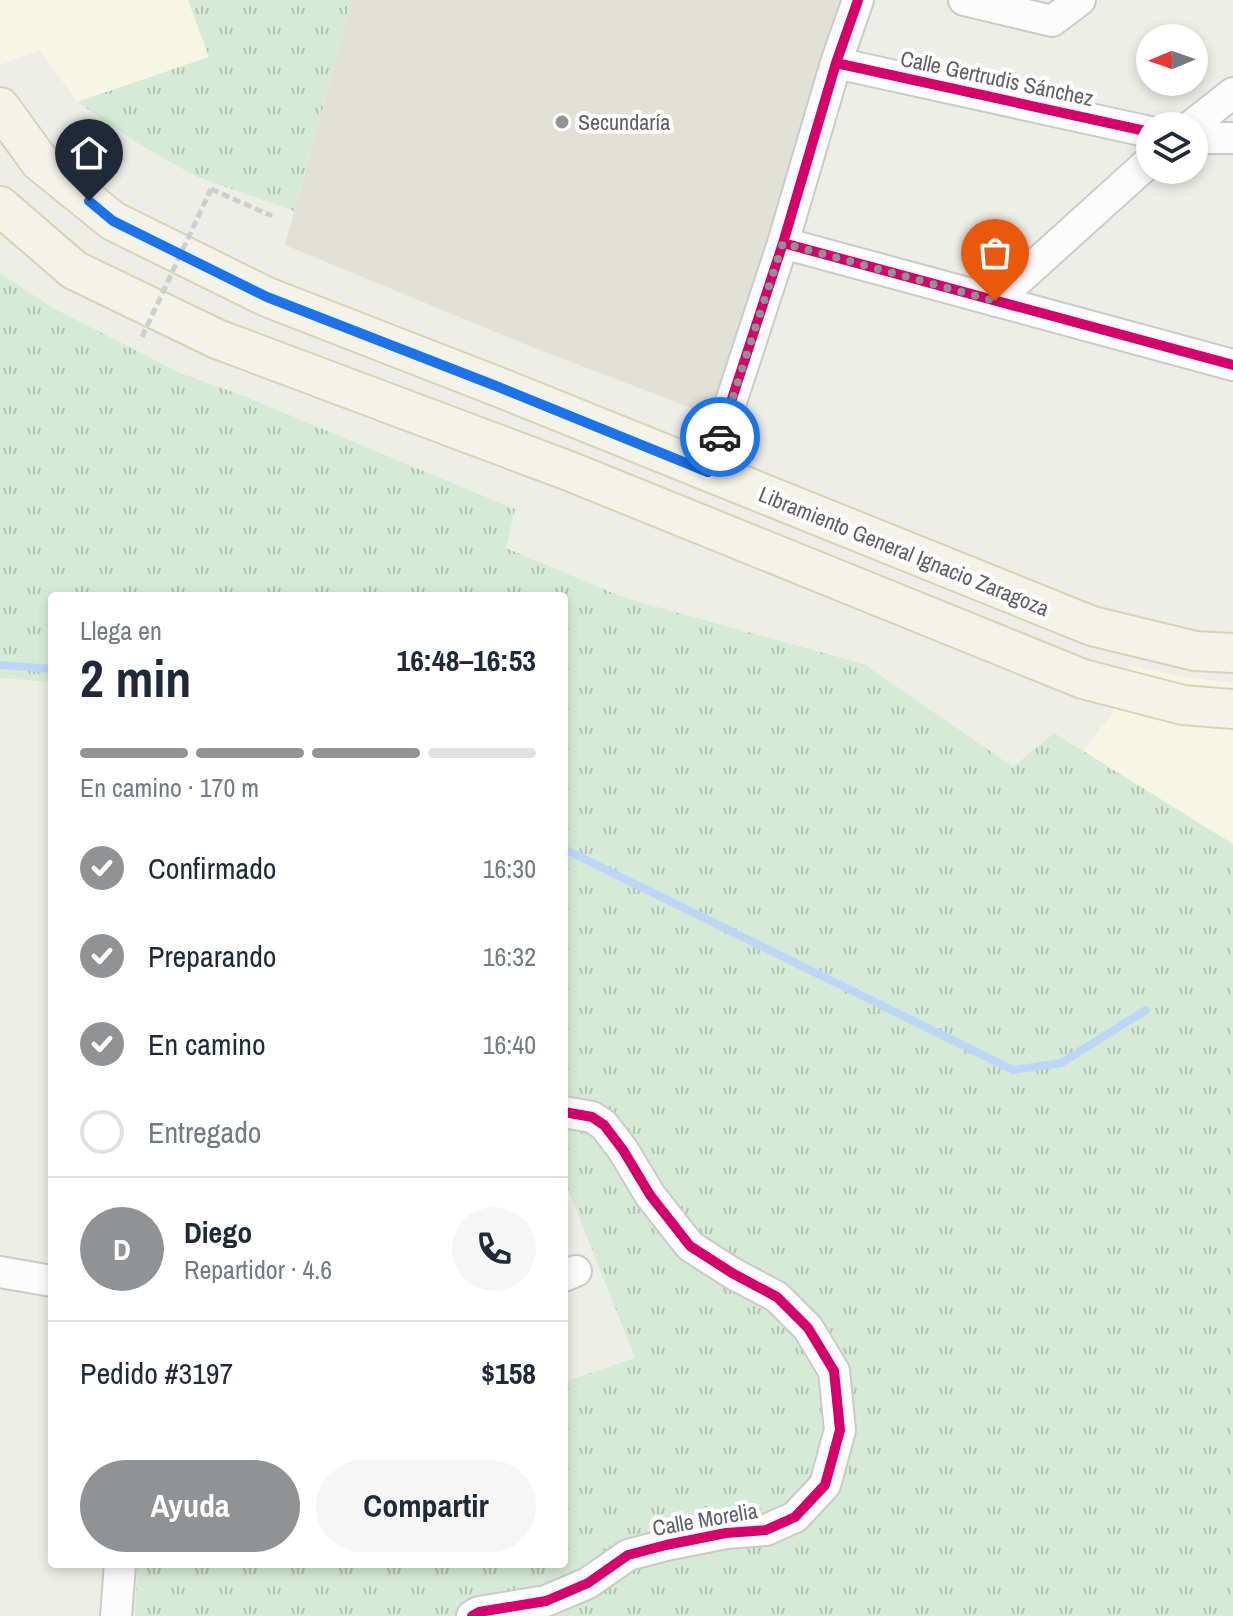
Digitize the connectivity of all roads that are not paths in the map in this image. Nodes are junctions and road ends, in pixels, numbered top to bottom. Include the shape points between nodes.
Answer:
1 (858, 0) edge
2 (964, 0) edge
3 (1080, 0) edge
4 (836, 63) junction
5 (1233, 93) edge
6 (0, 107) edge
7 (1208, 113) edge
8 (1136, 129) edge
9 (1208, 138) edge
10 (1233, 138) edge
11 (1136, 174) edge
12 (0, 206) edge
13 (783, 243) junction
14 (995, 301) junction
15 (1233, 365) edge
16 (708, 472) junction
17 (1233, 653) edge
18 (1233, 709) edge
19 (568, 1113) edge
20 (0, 1272) edge
21 (48, 1280) edge
22 (120, 1568) edge
23 (116, 1616) edge
24 (472, 1616) edge

1 - 4 street
2 - 3 street via 1052,21
4 - 8 street, Calle Gertrudis Sánchez
4 - 13 street
5 - 7 street
6 - 16 main road, Libramiento General Ignacio Zaragoza via 40,162 113,221 267,297
9 - 10 street
11 - 14 street
12 - 18 main road via 74,270 217,339 569,471 1083,679 1183,705
13 - 14 street
13 - 16 street
14 - 15 street
16 - 17 main road, Libramiento General Ignacio Zaragoza via 1092,626 1195,651
19 - 24 street, Calle Morelia via 604,1125 690,1246 777,1297 808,1328 834,1371 840,1430 825,1485 795,1517 766,1530 726,1533 628,1555 588,1583 546,1601
20 - 21 street
22 - 23 street

